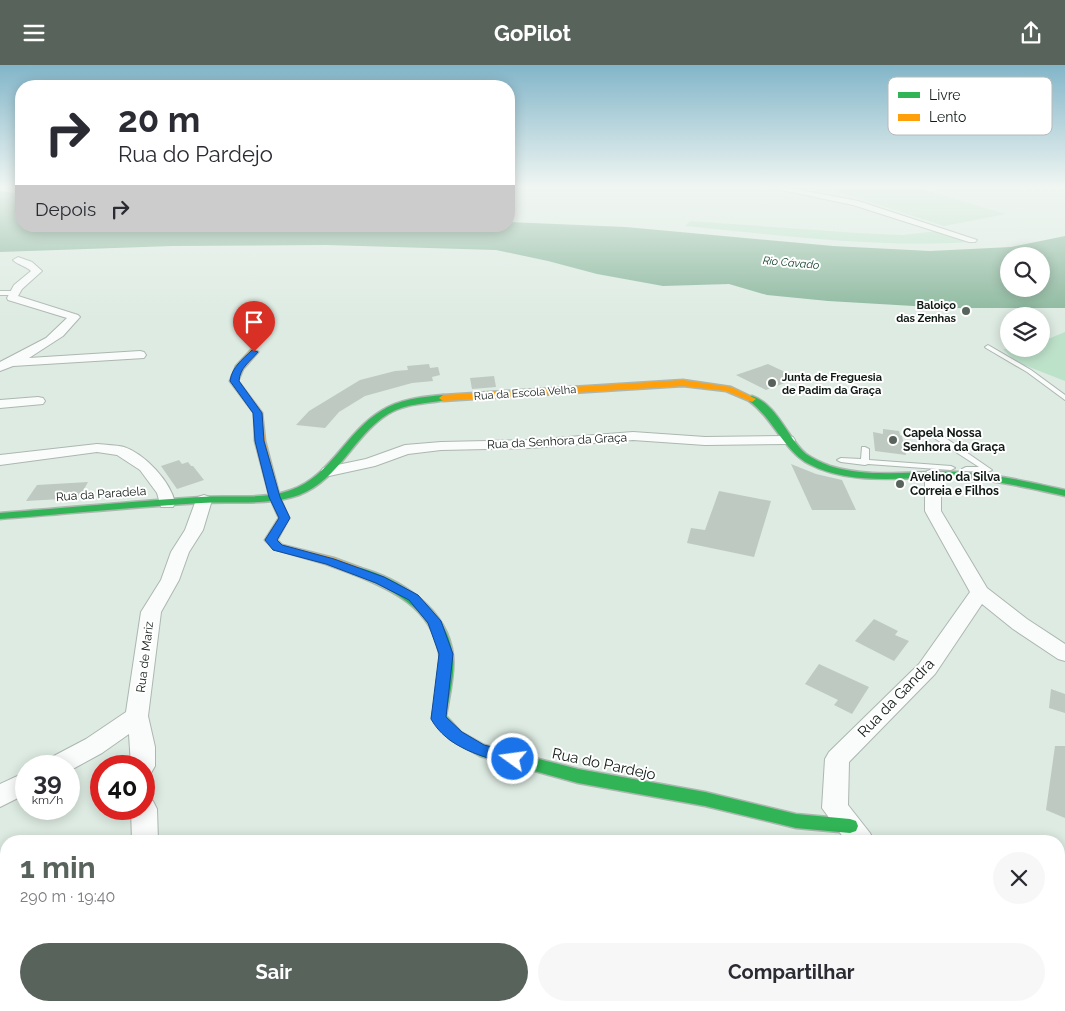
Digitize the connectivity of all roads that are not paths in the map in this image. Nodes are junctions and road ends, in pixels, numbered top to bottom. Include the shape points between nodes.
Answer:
1 (941, 230) edge
2 (972, 240) dead end
3 (18, 259) dead end
4 (0, 293) edge
5 (15, 293) junction
6 (988, 347) dead end
7 (254, 352) dead end
8 (140, 355) dead end
9 (4, 365) edge
10 (1065, 398) edge
11 (38, 401) dead end
12 (0, 404) edge
13 (931, 432) dead end
14 (788, 440) junction
15 (865, 449) dead end
16 (0, 460) edge
17 (841, 460) dead end
18 (865, 463) junction
19 (987, 470) junction
20 (329, 471) junction
21 (933, 474) junction
22 (1004, 481) junction
23 (1065, 493) edge
24 (275, 497) junction
25 (204, 500) junction
26 (167, 503) junction
27 (0, 516) edge
28 (980, 592) junction
29 (1065, 654) edge
30 (137, 716) junction
31 (77, 755) edge
32 (143, 755) edge
33 (15, 788) edge
34 (0, 796) edge
35 (144, 820) edge
36 (856, 834) edge
37 (145, 835) edge

1 - 2 street
3 - 5 street via 37,271
4 - 5 lane
5 - 9 street via 12,298 74,317 66,330 30,354
6 - 10 lane via 1030,371
7 - 24 main road via 242,364 234,381 258,413 260,441
8 - 9 street
11 - 12 street
13 - 19 lane
14 - 20 street, Rua da Senhora da Graça via 705,441 633,436 530,444 441,446 405,450 370,463
14 - 20 main road, Rua da Escola Velha via 769,410 745,394 714,386 683,383 418,400 392,407 370,421
14 - 21 main road, Rua da Escola Velha via 812,462 848,472
15 - 18 lane
16 - 26 street via 97,448 121,451 145,467 165,492
17 - 18 lane
18 - 19 lane
19 - 22 lane
20 - 24 main road, Rua da Escola Velha via 306,488
21 - 22 main road, Rua da Escola Velha
21 - 28 street via 933,511
22 - 23 main road, Rua da Escola Velha
24 - 25 main road, Rua da Escola Velha
24 - 36 main road, Rua do Pardejo via 284,518 271,540 278,547 330,561 380,580 414,597 434,621 446,654 439,719 456,736 480,751 578,776 705,799
25 - 26 main road, Rua da Paradela
25 - 30 street, Rua de Mariz via 194,531 180,552 170,580 151,612
26 - 27 main road, Rua da Paradela
28 - 29 street
28 - 36 street, Rua da Gandra via 927,669 837,759 835,808
30 - 31 street
30 - 32 street, Rua de Mariz
33 - 34 street
35 - 37 street

